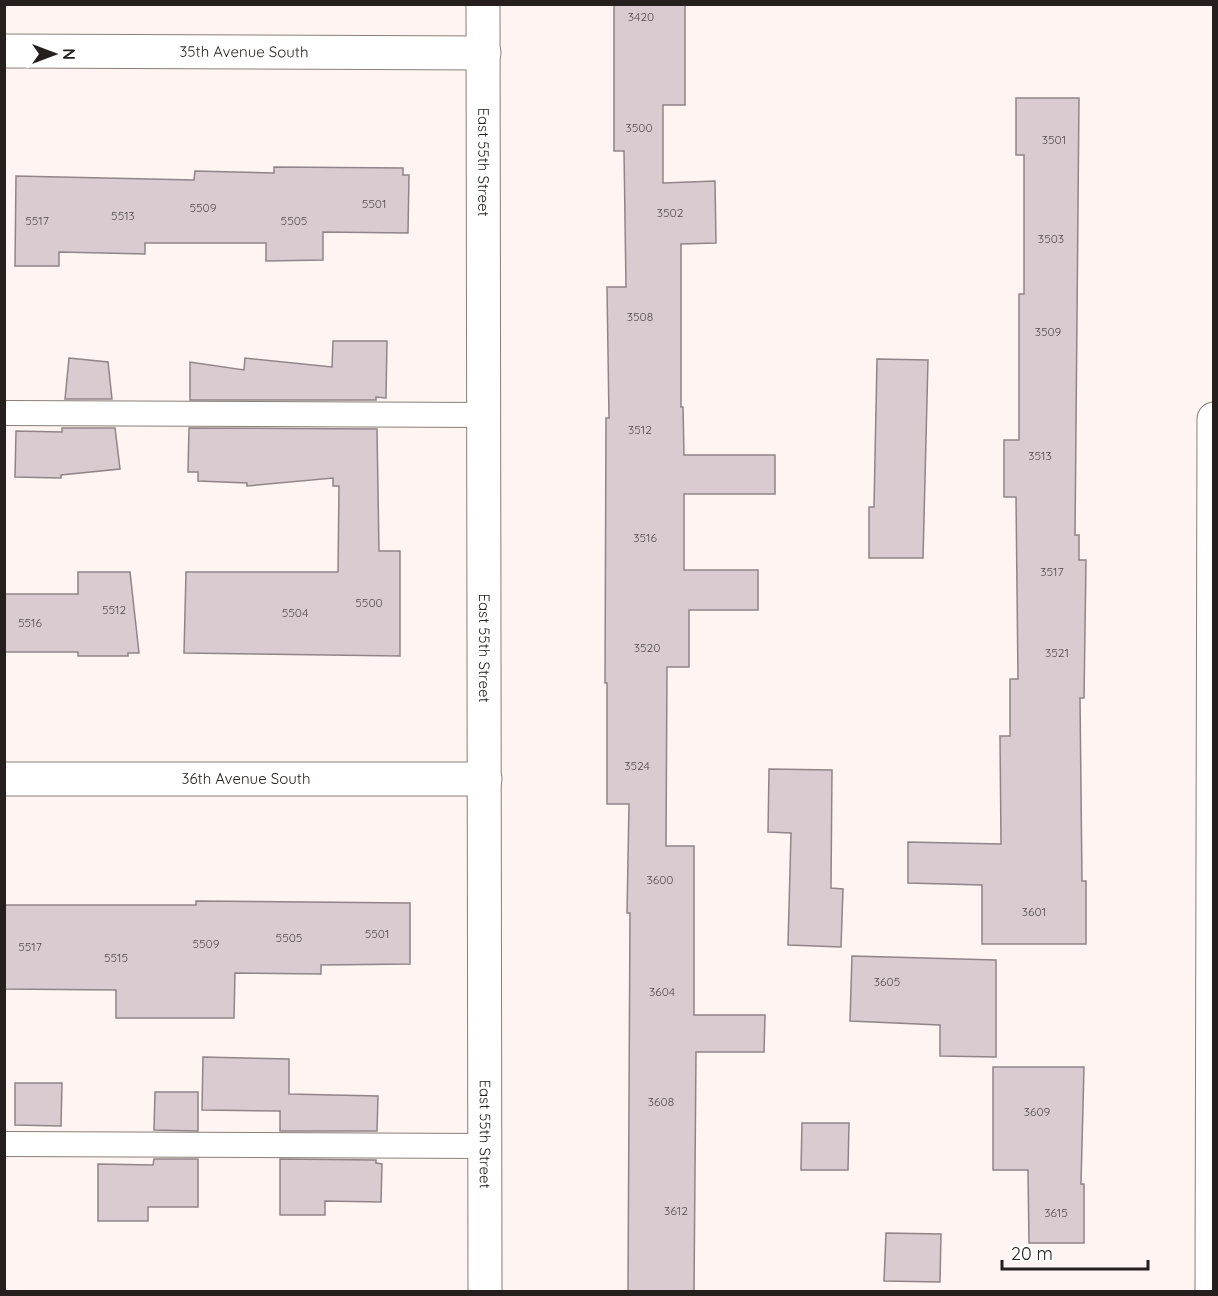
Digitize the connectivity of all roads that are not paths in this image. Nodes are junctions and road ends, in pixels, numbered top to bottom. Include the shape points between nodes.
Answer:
1 (483, 4) edge
2 (4, 51) edge
3 (484, 53) junction
4 (4, 414) edge
5 (484, 415) junction
6 (1214, 419) edge
7 (4, 779) edge
8 (485, 779) junction
9 (4, 1144) edge
10 (484, 1146) junction
11 (485, 1292) edge
12 (1212, 1292) edge

1 - 3 street, East 55th Street
2 - 3 street, 35th Avenue South
3 - 5 street, East 55th Street
4 - 5 lane
5 - 8 street, East 55th Street
6 - 12 street
7 - 8 street, 36th Avenue South
8 - 10 street, East 55th Street
9 - 10 lane
10 - 11 street, East 55th Street

